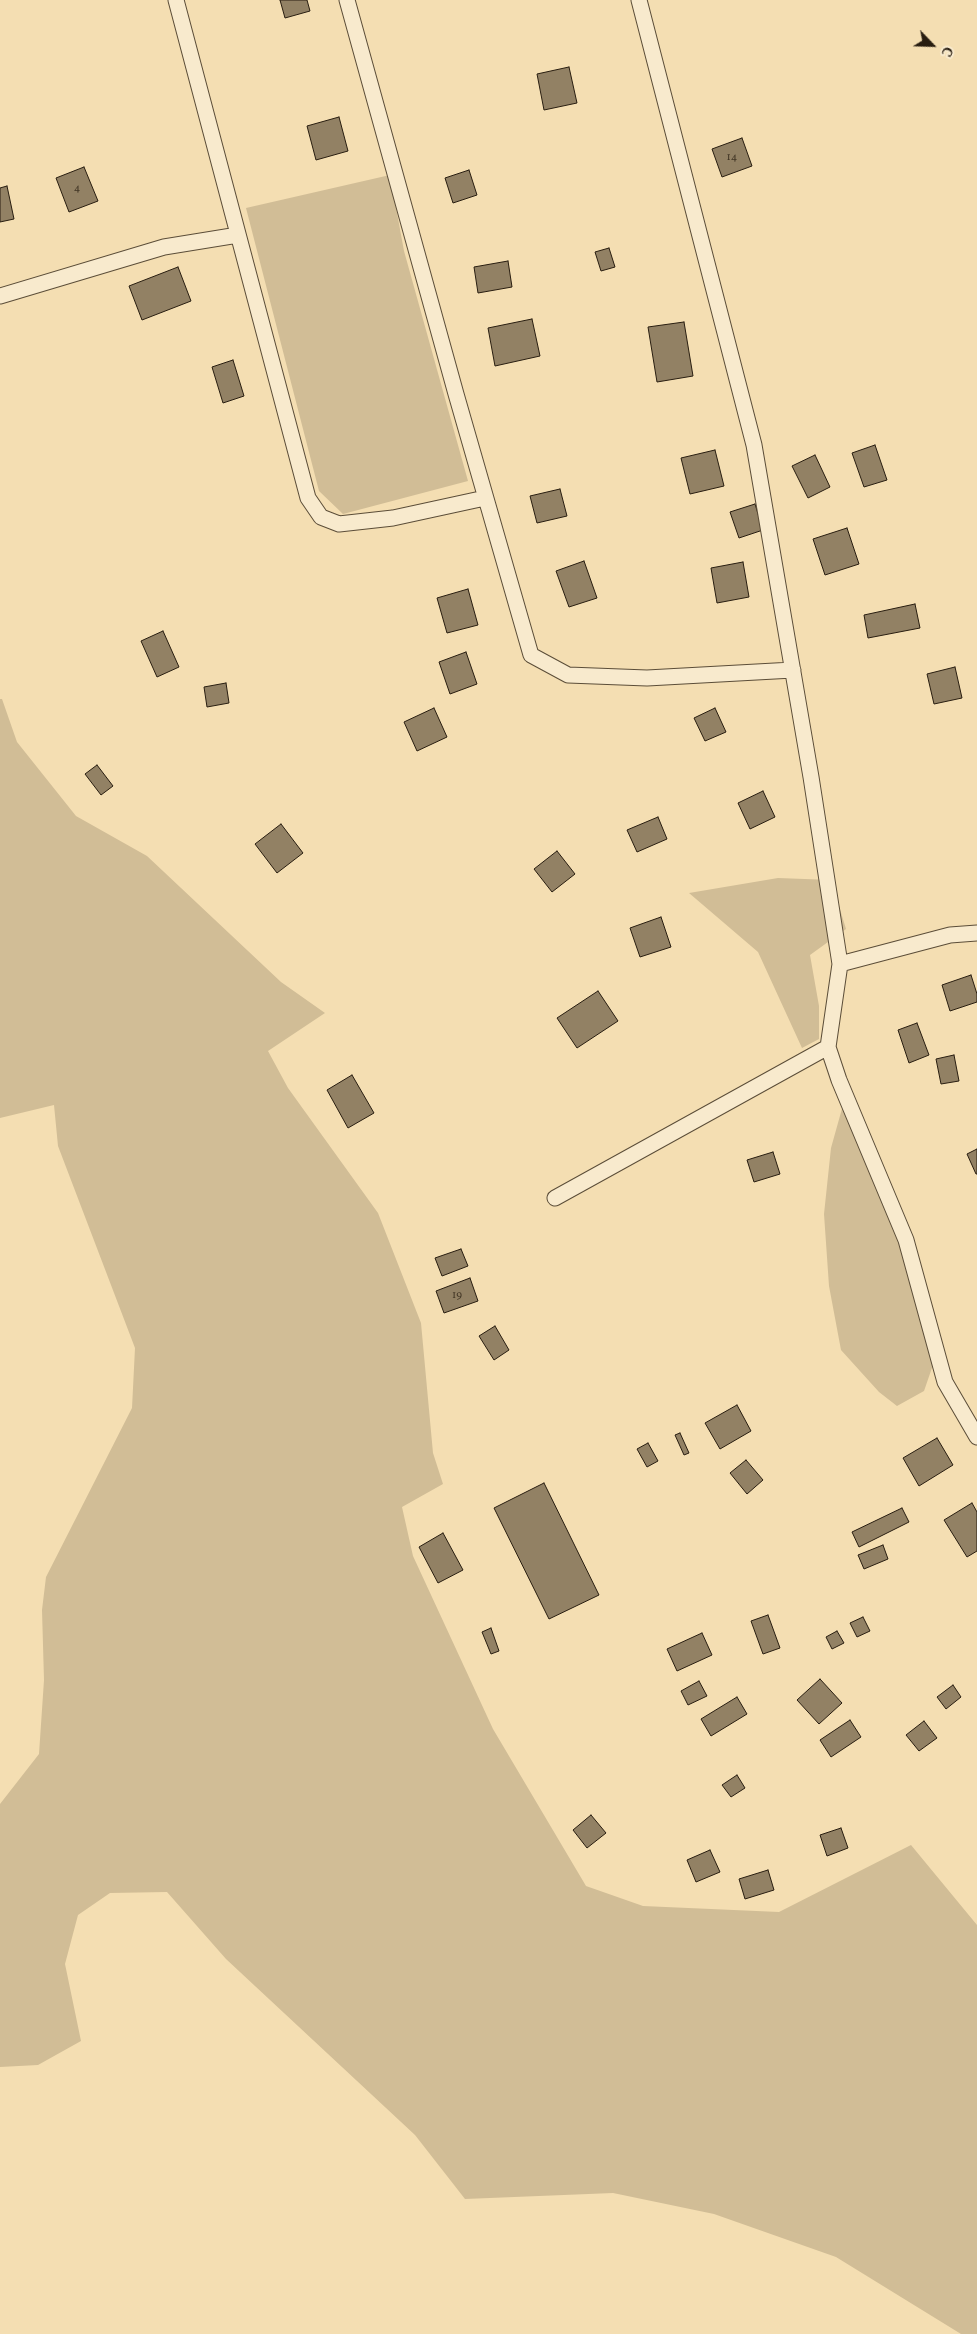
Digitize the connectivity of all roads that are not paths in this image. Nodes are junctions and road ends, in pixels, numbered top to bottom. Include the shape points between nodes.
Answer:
1 (176, 0) edge
2 (347, 0) edge
3 (639, 0) edge
4 (238, 235) junction
5 (0, 296) edge
6 (486, 498) junction
7 (792, 670) junction
8 (977, 933) edge
9 (840, 964) junction
10 (828, 1047) junction
11 (555, 1198) dead end
12 (977, 1437) edge

1 - 4 street
2 - 6 street
3 - 7 street via 754,445
4 - 5 street via 164,247
4 - 6 street via 308,498 321,517 340,524 392,518
6 - 7 street via 530,655 568,675 646,678
7 - 9 street
8 - 9 street via 950,935
9 - 10 street
10 - 11 street
10 - 12 street via 906,1240 945,1382

